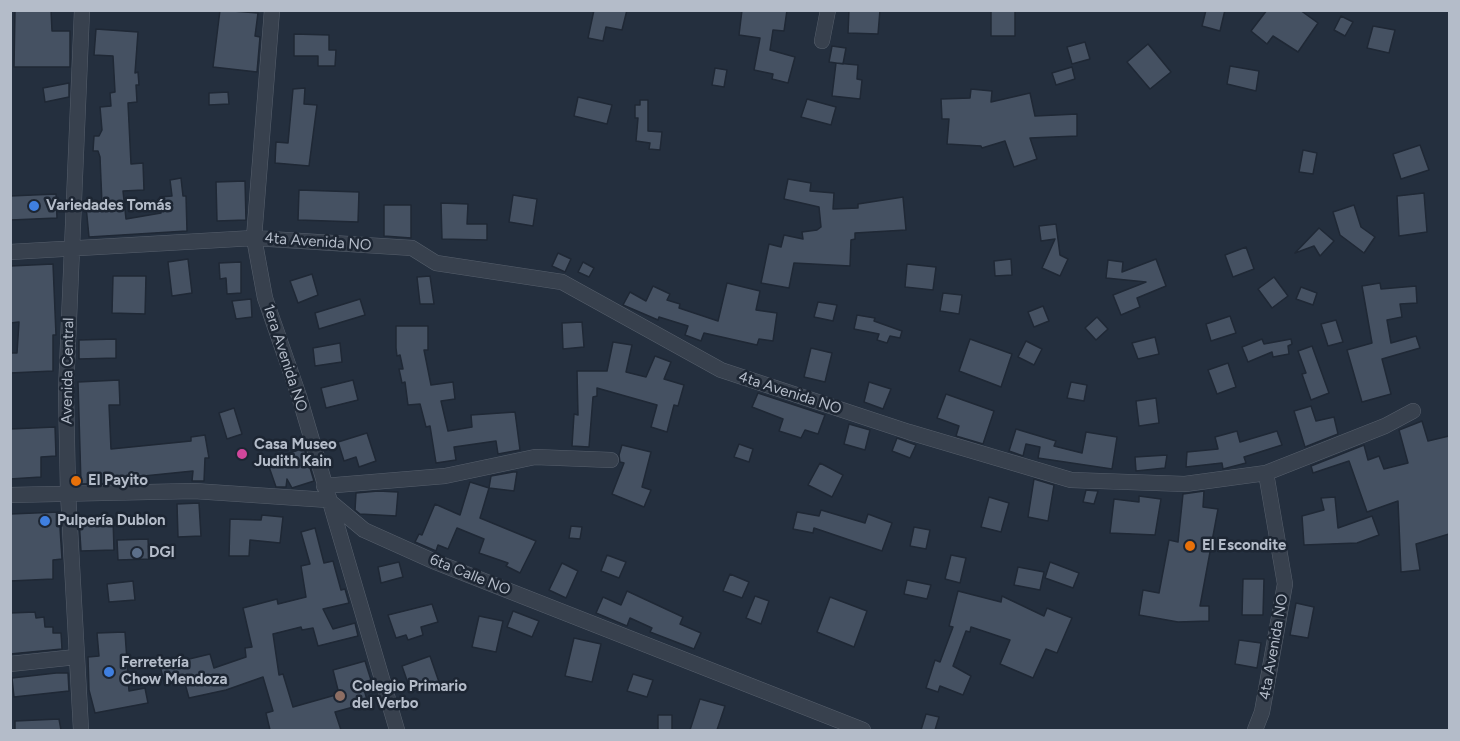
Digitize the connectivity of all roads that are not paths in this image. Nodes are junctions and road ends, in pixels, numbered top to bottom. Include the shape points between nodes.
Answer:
1 (82, 10) edge
2 (272, 10) edge
3 (828, 10) edge
4 (822, 41) dead end
5 (254, 238) junction
6 (70, 248) junction
7 (10, 252) edge
8 (1413, 411) dead end
9 (611, 460) dead end
10 (1266, 473) junction
11 (68, 492) junction
12 (326, 493) junction
13 (10, 495) edge
14 (76, 657) junction
15 (10, 664) edge
16 (81, 730) edge
17 (397, 730) edge
18 (863, 730) edge
19 (1255, 730) edge

1 - 6 street, Avenida Central
2 - 5 street, 1era Avenida NO
3 - 4 street
5 - 6 street, 4ta Avenida NO
5 - 10 street, 4ta Avenida NO via 412,248 436,264 562,282 721,370 1071,480 1185,484
5 - 12 street, 1era Avenida NO via 266,298
6 - 7 street, 4ta Avenida NO
6 - 11 street, Avenida Central
8 - 10 street
9 - 12 street via 535,457 445,476
10 - 19 street, 4ta Avenida NO via 1285,584 1262,712
11 - 12 street
11 - 13 street
11 - 14 street, Avenida Central
12 - 17 street, 1era Avenida NO
12 - 18 street, 6ta Calle NO via 364,530 434,561
14 - 15 street
14 - 16 street, Avenida Central

